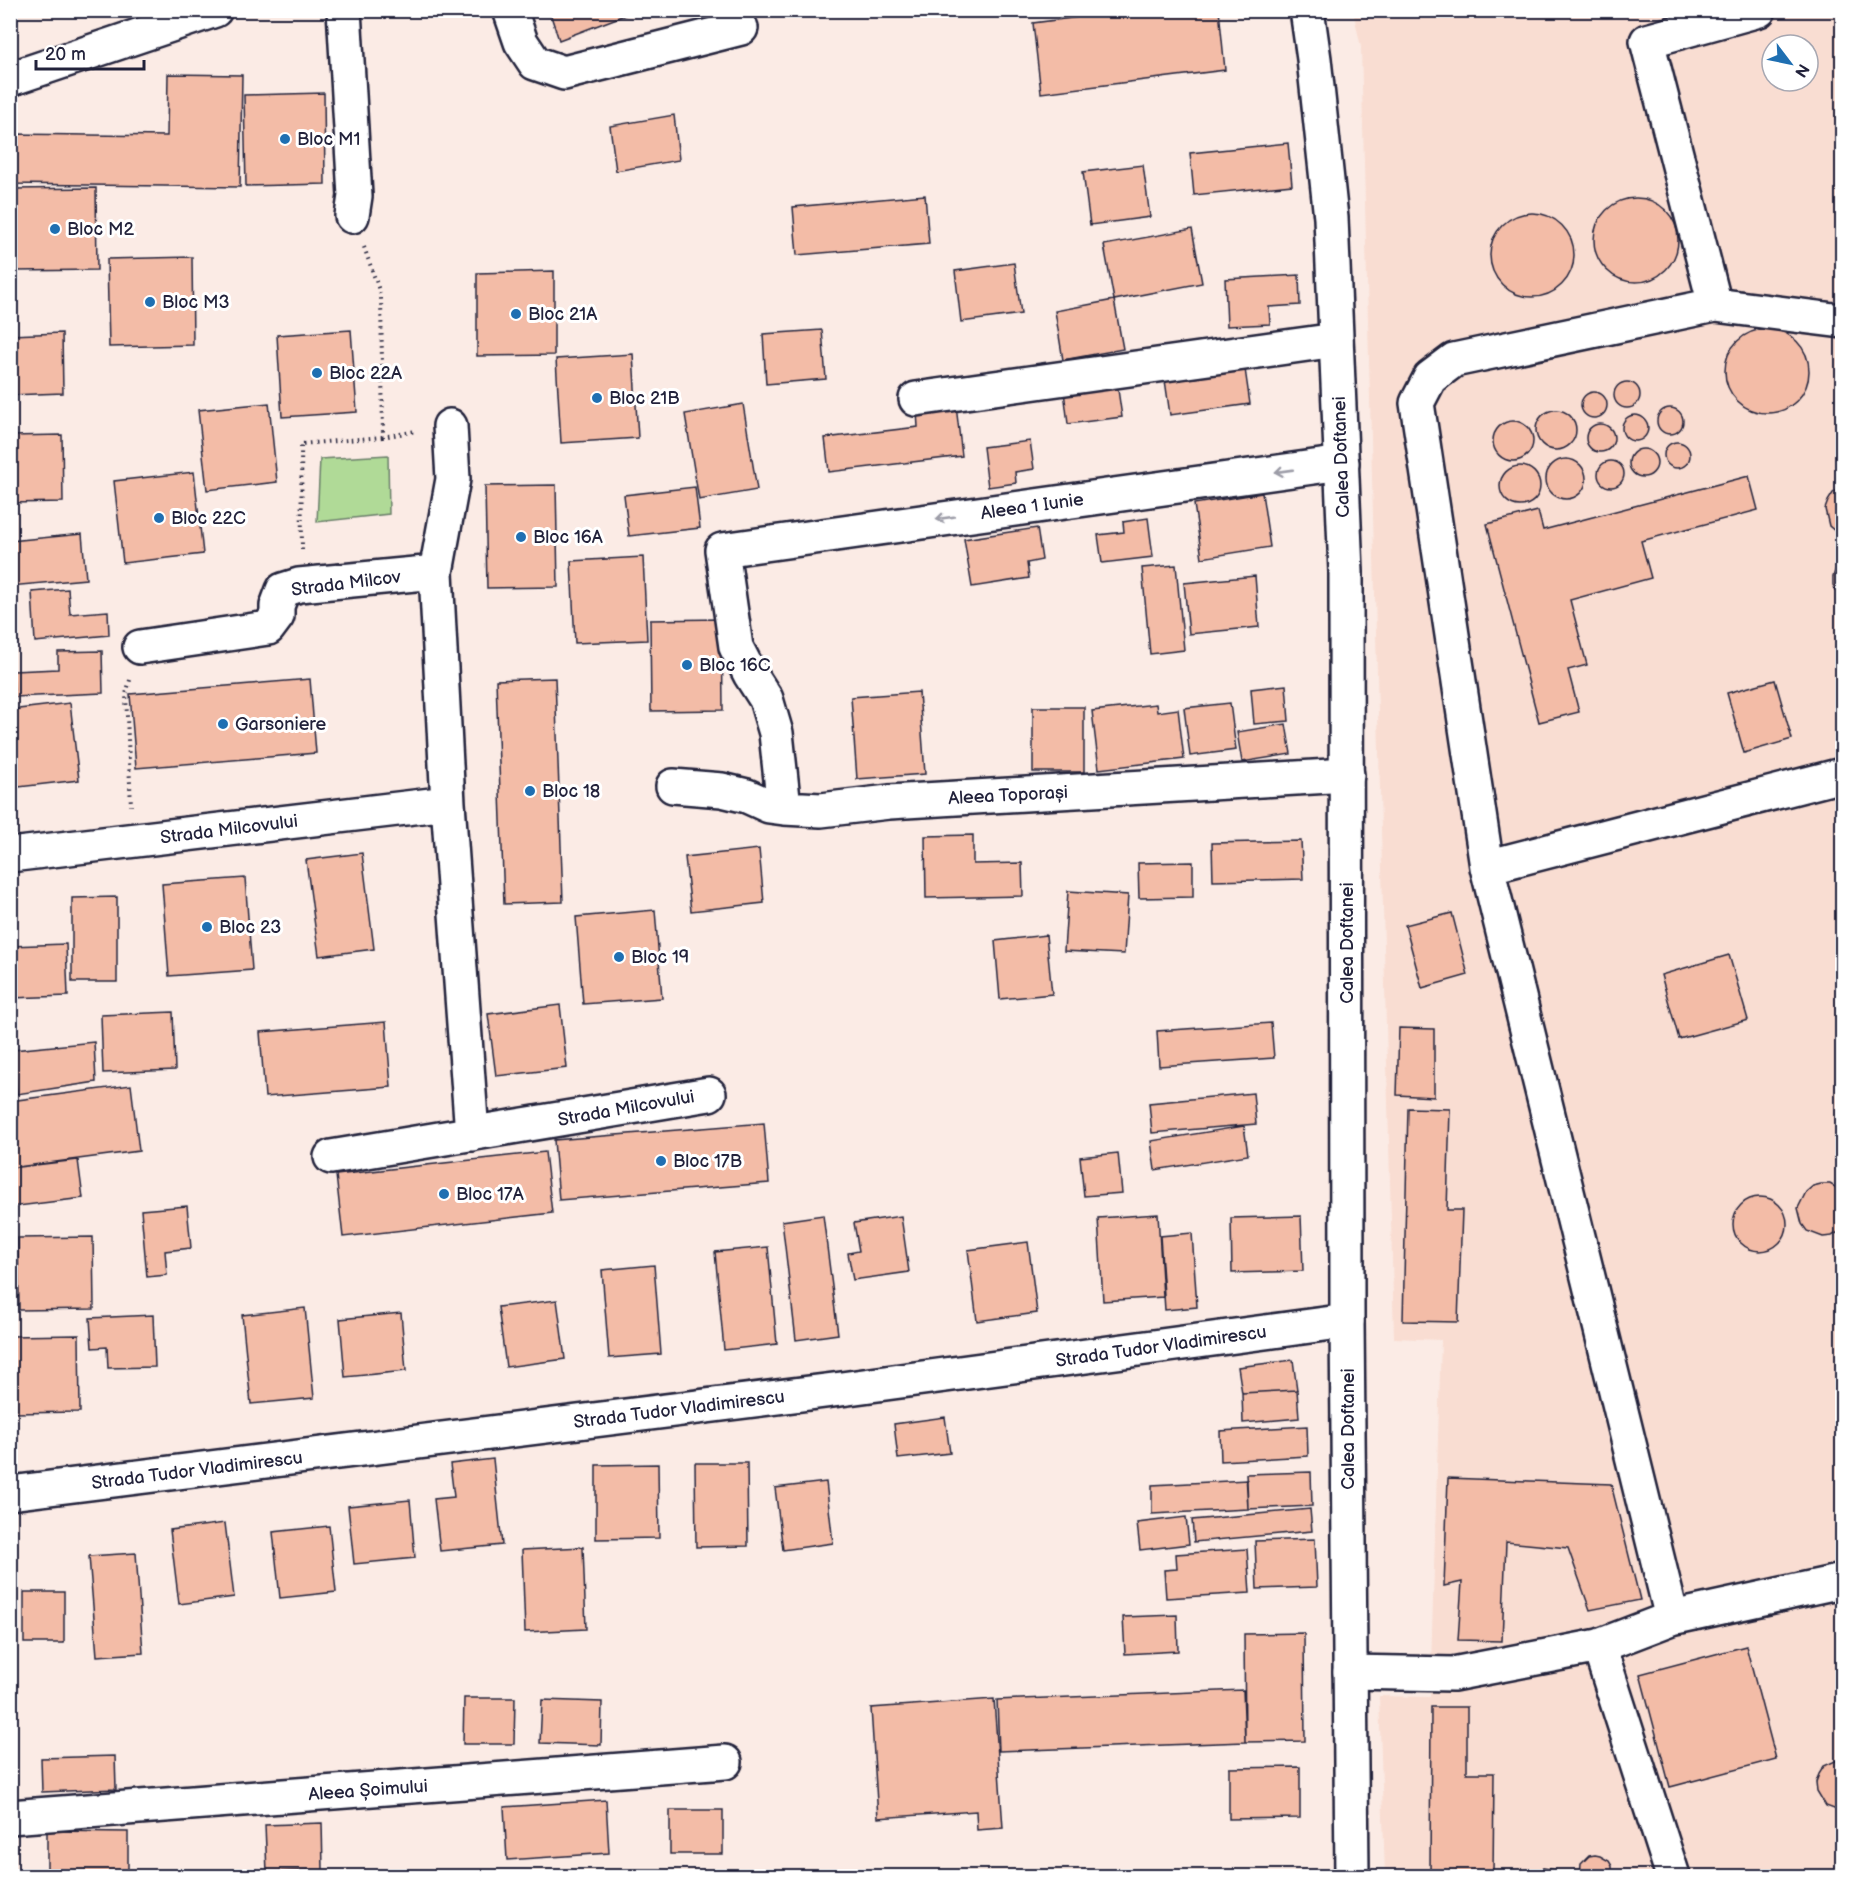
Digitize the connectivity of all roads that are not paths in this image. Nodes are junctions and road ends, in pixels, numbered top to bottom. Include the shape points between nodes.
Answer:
1 (215, 10) edge
2 (344, 10) edge
3 (510, 10) edge
4 (1307, 10) edge
5 (1759, 10) edge
6 (741, 28) dead end
7 (10, 79) edge
8 (352, 216) road end
9 (1716, 305) junction
10 (1842, 321) edge
11 (1336, 340) junction
12 (916, 399) dead end
13 (450, 426) road end
14 (1342, 463) junction
15 (436, 572) junction
16 (140, 647) road end
17 (1347, 775) junction
18 (1842, 775) edge
19 (673, 786) dead end
20 (448, 803) junction
21 (784, 808) junction
22 (10, 855) edge
23 (1487, 867) junction
24 (709, 1094) dead end
25 (472, 1134) junction
26 (332, 1157) dead end
27 (1347, 1321) junction
28 (10, 1493) edge
29 (1842, 1581) edge
30 (1672, 1618) junction
31 (1599, 1646) junction
32 (1350, 1672) junction
33 (725, 1762) dead end
34 (10, 1817) edge
35 (1352, 1876) edge
36 (1673, 1876) edge

1 - 7 street
2 - 8 street via 355,196
3 - 6 street via 521,42 535,63 564,73
4 - 11 street, Calea Doftanei via 1330,218
5 - 9 street via 1647,40
9 - 10 street
9 - 23 street via 1454,360 1430,378 1418,403
11 - 12 street
11 - 14 street, Calea Doftanei
13 - 15 street via 453,479
14 - 17 street, Calea Doftanei
14 -> 21 street, Aleea 1 Iunie via 722,550 736,647 766,699 776,733
15 - 16 street, Strada Milcov via 299,585 282,590 277,616 268,628
15 - 20 street
17 - 21 street, Aleea Toporași via 889,802 821,810
17 - 27 street, Calea Doftanei
18 - 23 street
19 - 21 street, Aleea Toporași via 722,790
20 - 22 street, Strada Milcovului
20 - 25 street
23 - 30 street
24 - 25 street, Strada Milcovului
25 - 26 street, Strada Milcovului
27 - 28 street, Strada Tudor Vladimirescu
27 - 32 street, Calea Doftanei
29 - 30 street
30 - 31 street
31 - 32 street via 1453,1674
31 - 36 street
32 - 35 street, Calea Doftanei
33 - 34 street, Aleea Șoimului

